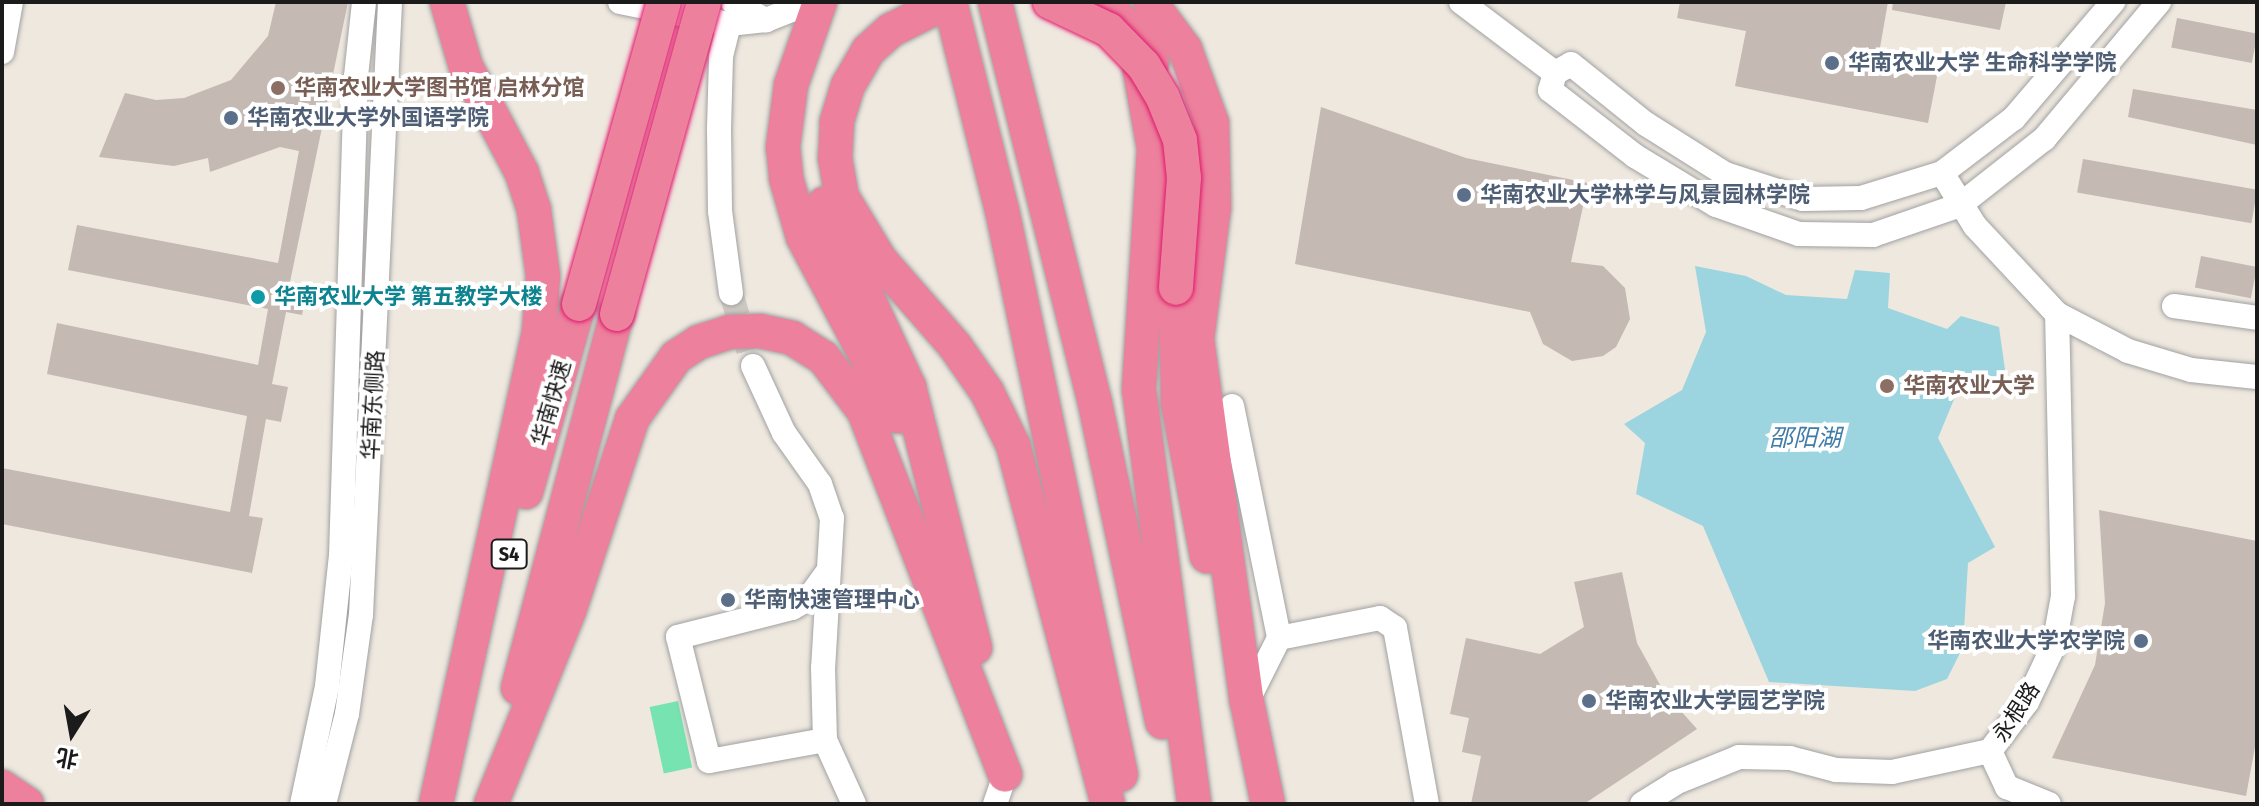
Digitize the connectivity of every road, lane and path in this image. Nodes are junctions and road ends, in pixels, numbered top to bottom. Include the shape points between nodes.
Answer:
1 (11, 2) edge
2 (364, 2) edge
3 (390, 2) edge
4 (447, 2) edge
5 (620, 2) edge
6 (664, 2) edge
7 (704, 2) edge
8 (812, 2) edge
9 (820, 2) edge
10 (905, 2) edge
11 (948, 2) edge
12 (995, 2) edge
13 (1050, 2) edge
14 (1083, 2) edge
15 (1104, 2) edge
16 (1150, 2) edge
17 (1461, 2) edge
18 (2113, 2) edge
19 (2159, 2) edge
20 (731, 13) edge
21 (2, 52) edge
22 (1563, 68) junction
23 (1180, 140) junction
24 (1942, 173) junction
25 (1960, 205) junction
26 (1189, 289) junction
27 (731, 293) tunnel mouth
28 (2174, 306) dead end
29 (2057, 314) junction
30 (2257, 318) edge
31 (753, 366) tunnel mouth
32 (2257, 377) edge
33 (1232, 406) dead end
34 (827, 573) junction
35 (1279, 638) junction
36 (1247, 702) junction
37 (825, 740) junction
38 (1990, 751) junction
39 (2, 787) edge
40 (1006, 797) edge
41 (27, 804) edge
42 (302, 804) edge
43 (324, 804) edge
44 (437, 804) edge
45 (489, 804) edge
46 (854, 804) edge
47 (1108, 804) edge
48 (1127, 804) edge
49 (1181, 804) edge
50 (1194, 804) edge
51 (1268, 804) edge
52 (1275, 804) edge
53 (1427, 804) edge
54 (1642, 804) edge
55 (2049, 804) edge

1 - 21 street
2 - 42 street, 华南东侧路 via 334,640
3 - 43 street, 华南东侧路 via 361,615 347,714
4 - 44 highway via 466,67 526,186 539,240 542,304
5 - 20 street
6 - 44 highway, 华南快速 / S4, bridge
7 - 45 highway, 华南快速 / S4, bridge
8 - 20 street via 766,20
9 - 40 highway via 791,85 783,147 786,178 803,237 893,401
10 - 40 highway via 858,40 830,80 817,141 817,171 832,228 894,345 914,402
11 - 47 highway via 920,11 868,51 848,85 837,122 842,197 880,260 987,392 1013,445
11 - 48 highway via 1040,382
12 - 49 highway via 1095,403
13 - 23 highway, bridge via 1109,30 1144,66
14 - 50 highway via 1109,22 1129,48 1145,82 1152,117 1154,183 1139,390
15 - 23 highway, bridge via 1142,43 1171,100
16 - 26 highway via 1185,49 1212,123 1214,207
17 - 22 street
18 - 24 street via 2014,118
19 - 25 street via 2044,139
20 - 27 street via 721,57 719,129 720,211
22 - 24 street via 1725,174 1803,199 1861,198
22 - 25 street via 1550,90 1635,156 1716,205 1799,234 1873,235
23 - 26 highway, bridge
24 - 25 street
25 - 29 street
26 - 36 highway via 1185,460
28 - 30 street
29 - 32 street via 2153,359 2191,370
29 - 38 street, 永根路 via 2063,596 2054,645 2027,702
31 - 34 street via 784,433 820,484 832,518
33 - 35 street
34 - 37 street
34 - 37 street via 808,599 792,608 678,637 709,761
35 - 36 street
35 - 53 street via 1380,618 1395,628
36 - 51 highway
36 - 52 highway
37 - 46 street
38 - 54 street, 永根路 via 1892,772 1739,757 1675,783
38 - 55 street via 2007,787
39 - 41 highway
40 - 45 highway via 857,400 823,357 792,338 760,331 729,332 676,357 632,419 569,611

